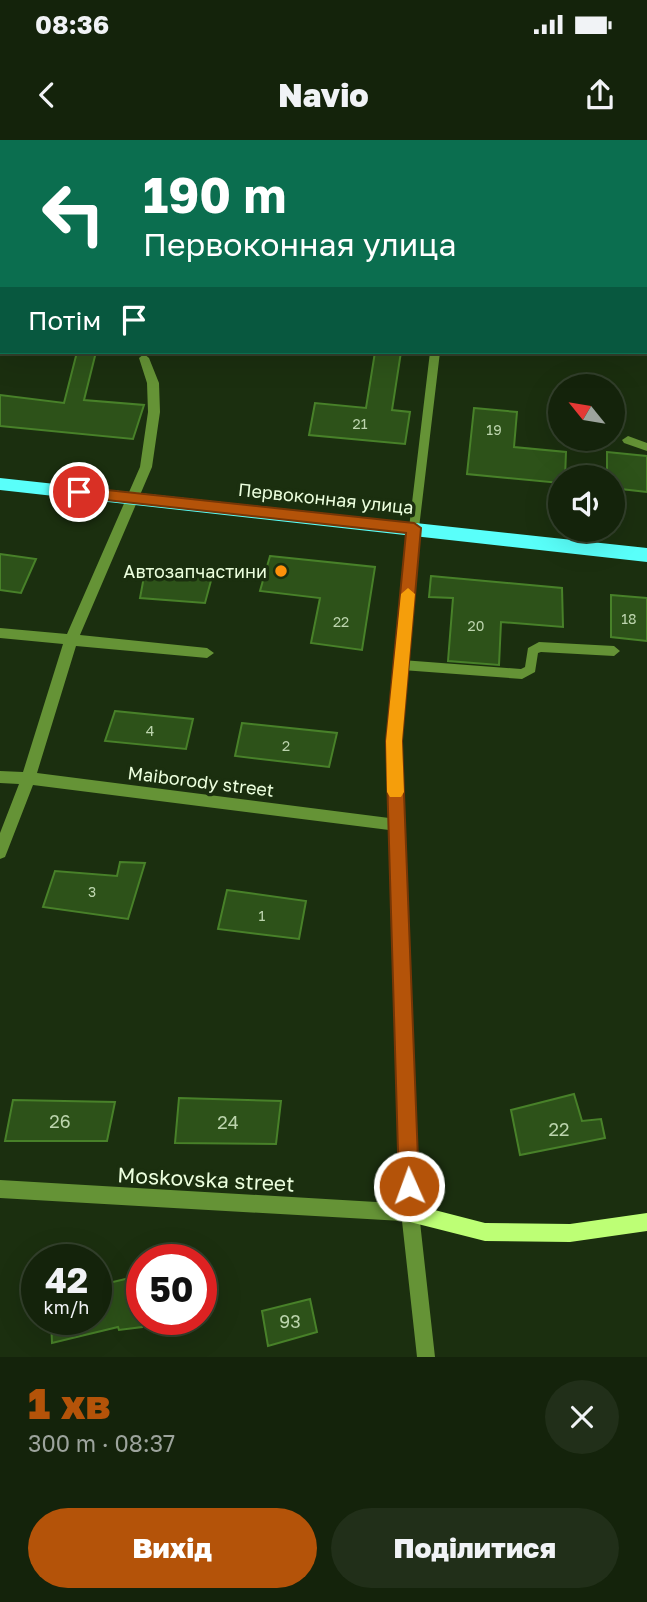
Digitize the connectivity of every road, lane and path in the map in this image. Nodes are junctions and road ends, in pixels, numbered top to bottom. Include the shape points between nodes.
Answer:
1 (435, 354) edge
2 (144, 359) dead end
3 (628, 440) dead end
4 (647, 447) edge
5 (0, 484) edge
6 (132, 498) junction
7 (414, 528) junction
8 (647, 555) edge
9 (0, 633) edge
10 (71, 641) junction
11 (614, 651) dead end
12 (207, 653) dead end
13 (402, 665) junction
14 (0, 777) edge
15 (28, 778) junction
16 (397, 825) junction
17 (0, 852) edge
18 (0, 1189) edge
19 (410, 1213) junction
20 (647, 1222) edge
21 (426, 1357) edge

1 - 7 lane
2 - 6 street via 153,383 154,412 145,467
3 - 4 street
5 - 6 highway, Первоконная улица
6 - 7 highway, Первоконная улица
6 - 10 street
7 - 8 highway, Первоконная улица
7 - 13 main road
9 - 10 street
10 - 12 street
10 - 15 street
11 - 13 lane via 539,647 532,651 531,669 522,674
13 - 16 main road via 394,741
14 - 15 street, Maiborody street
15 - 16 street, Maiborody street
15 - 17 street
16 - 19 main road
18 - 19 street, Moskovska street
19 - 20 main road via 485,1232 570,1233
19 - 21 street

